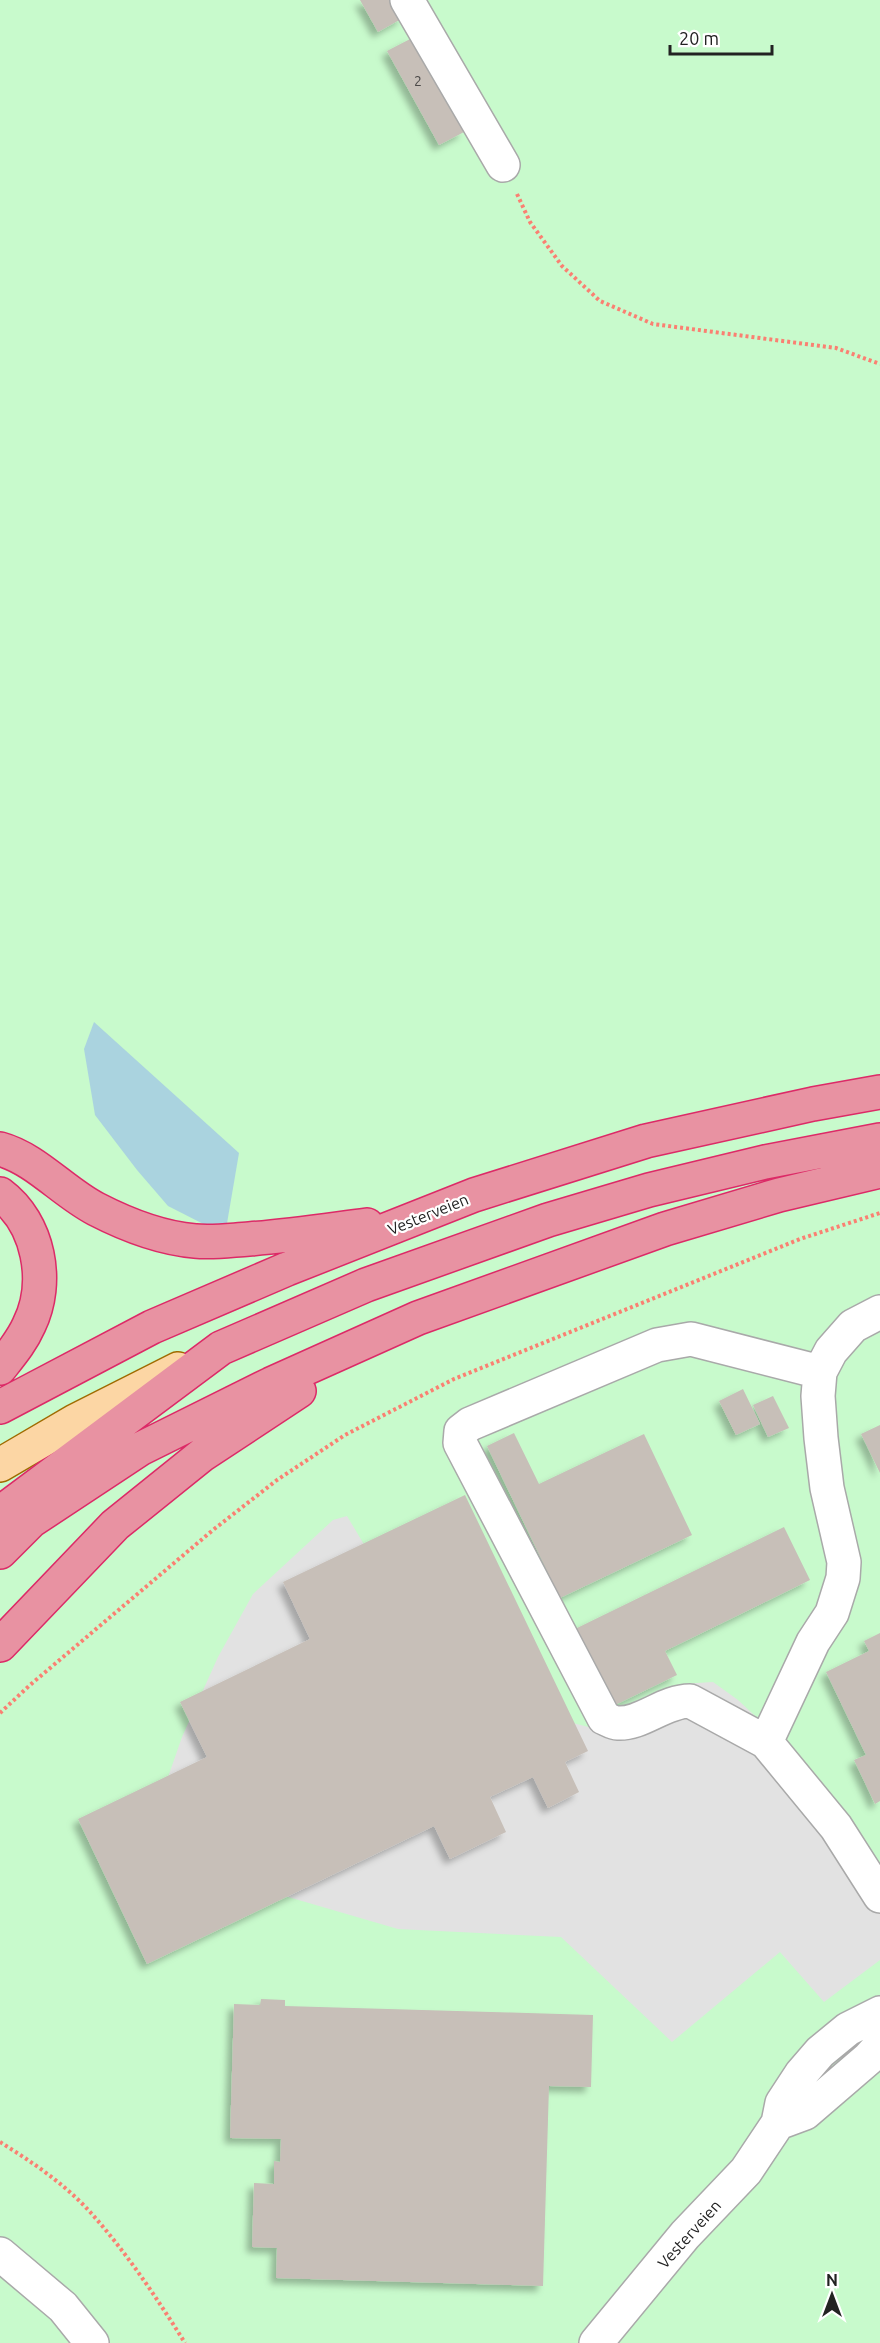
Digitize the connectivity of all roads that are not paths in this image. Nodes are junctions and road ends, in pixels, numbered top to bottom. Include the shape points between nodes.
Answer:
1 (407, 0) edge
2 (503, 165) road end
3 (880, 1092) edge
4 (880, 1140) edge
5 (0, 1149) edge
6 (880, 1171) edge
7 (0, 1194) edge
8 (419, 1218) junction
9 (880, 1312) edge
10 (418, 1318) junction
11 (221, 1348) junction
12 (0, 1368) edge
13 (820, 1372) junction
14 (0, 1407) edge
15 (0, 1465) edge
16 (0, 1513) edge
17 (0, 1552) edge
18 (0, 1645) edge
19 (766, 1742) junction
20 (880, 1896) edge
21 (880, 2013) edge
22 (880, 2046) edge
23 (778, 2123) junction
24 (0, 2254) edge
25 (92, 2343) edge
26 (596, 2343) edge

1 - 2 street
3 - 8 highway, Vesterveien via 646,1141 474,1195
4 - 11 highway via 765,1162 548,1220 366,1285
5 - 8 highway via 124,1224 196,1242
6 - 10 highway via 779,1195 665,1229
7 - 12 highway via 21,1214 39,1265 39,1294 30,1324
8 - 14 highway, Vesterveien via 152,1327
9 - 13 street via 853,1326 831,1351
10 - 17 highway via 140,1449 31,1521
10 - 18 highway via 202,1455 115,1525
11 - 15 main road via 75,1421
11 - 16 highway
13 - 19 street via 821,1438 827,1488 844,1562 843,1578 832,1613 813,1642
13 - 19 street via 687,1339 657,1345 461,1431 460,1443 603,1718 616,1723 676,1701 690,1701
19 - 20 street via 836,1827
21 - 23 street, Vesterveien via 848,2029 820,2052 782,2103
22 - 23 street via 805,2113
23 - 26 street, Vesterveien via 746,2171 685,2235
24 - 25 street via 63,2307

